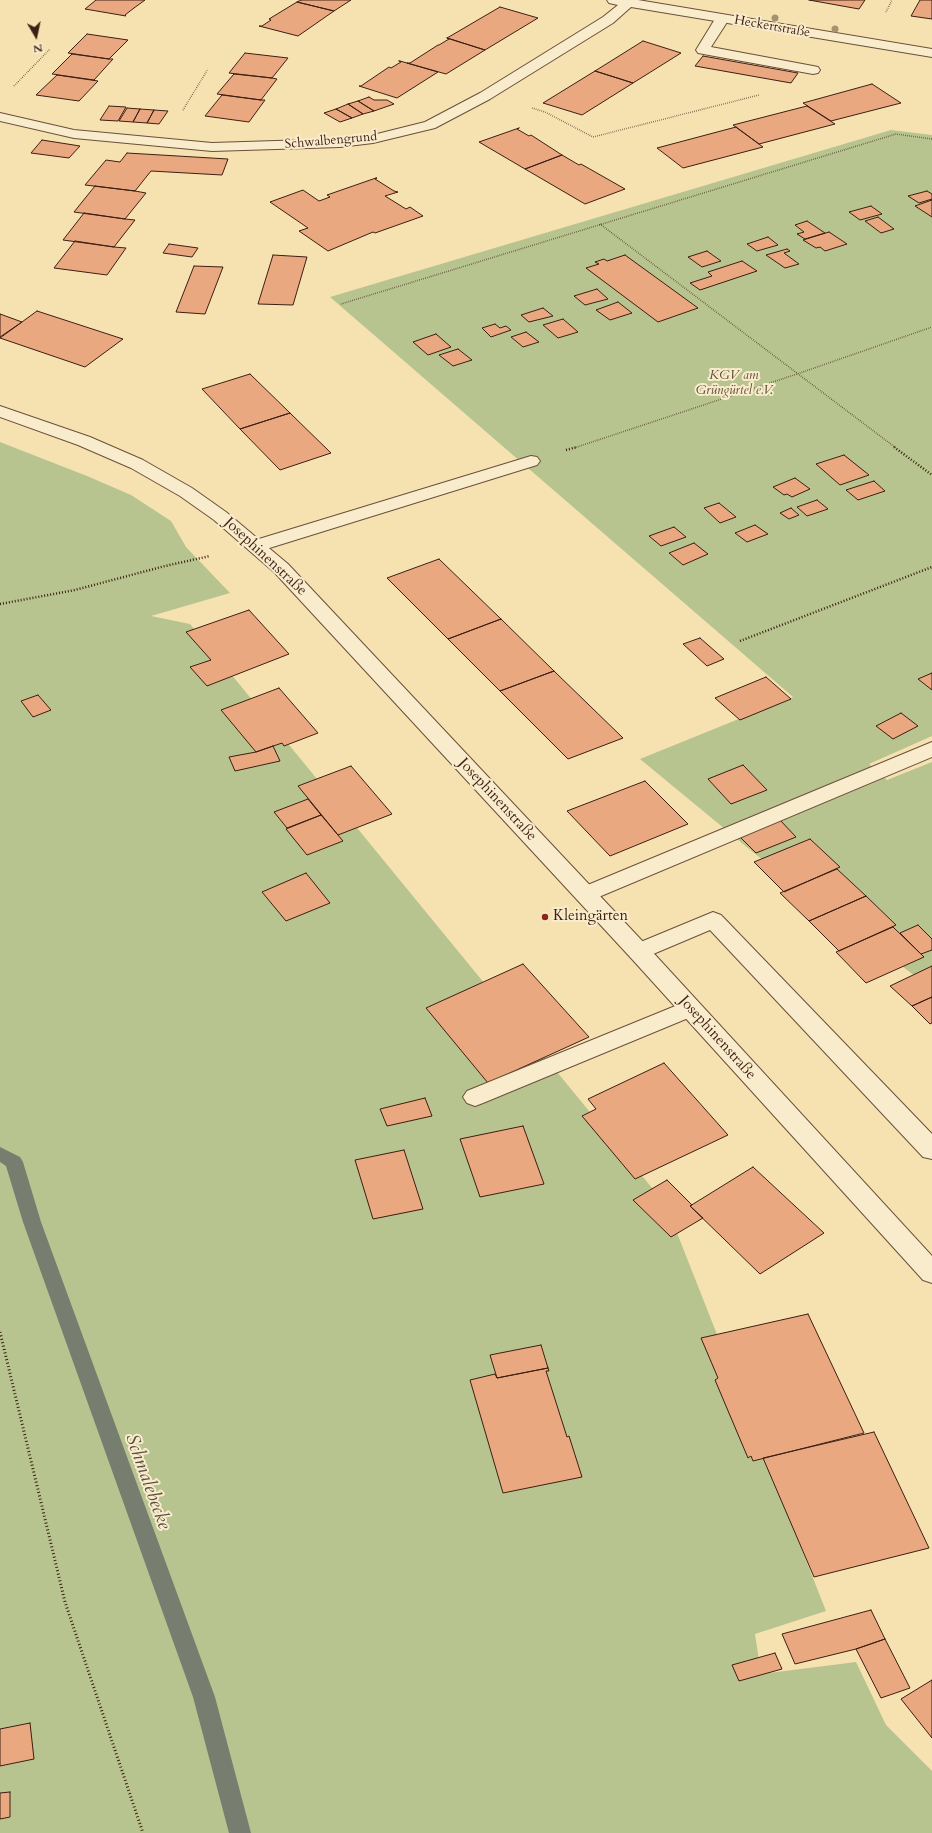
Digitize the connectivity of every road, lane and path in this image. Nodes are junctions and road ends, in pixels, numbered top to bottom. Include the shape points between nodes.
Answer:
1 (613, 0) edge
2 (628, 3) junction
3 (722, 19) junction
4 (50, 49) dead end
5 (932, 53) edge
6 (208, 69) dead end
7 (813, 70) dead end
8 (10, 91) dead end
9 (760, 95) dead end
10 (485, 96) junction
11 (0, 117) edge
12 (932, 139) edge
13 (163, 143) junction
14 (600, 224) junction
15 (341, 304) dead end
16 (932, 328) edge
17 (797, 374) junction
18 (0, 411) edge
19 (531, 461) joint
20 (932, 475) edge
21 (256, 546) junction
22 (932, 567) edge
23 (0, 604) edge
24 (740, 641) dead end
25 (932, 749) edge
26 (586, 894) junction
27 (640, 952) junction
28 (690, 1008) junction
29 (475, 1097) dead end
30 (932, 1150) edge
31 (932, 1273) edge
32 (0, 1332) edge
33 (143, 1833) edge

1 - 2 street, Heckertstraße
2 - 3 street, Heckertstraße
2 - 10 street, Schwalbengrund via 608,20
3 - 5 street, Heckertstraße
3 - 7 street via 703,50
4 - 8 path
6 - 13 path
9 - 10 path via 593,137 545,112
10 - 13 street, Schwalbengrund via 430,125 373,139 258,147
11 - 13 street, Schwalbengrund via 74,134
12 - 14 path via 896,134
14 - 15 path
14 - 17 path
16 - 17 path
17 - 19 path
17 - 20 path
18 - 21 street, Josephinenstraße via 84,441 137,464 186,492
19 - 21 street
21 - 23 path via 165,566 75,590
21 - 26 street, Josephinenstraße via 281,568
22 - 24 path
25 - 26 street
26 - 27 street, Josephinenstraße
27 - 28 street, Josephinenstraße
27 - 30 street via 713,920
28 - 29 street
28 - 31 street, Josephinenstraße
32 - 33 path via 65,1602

